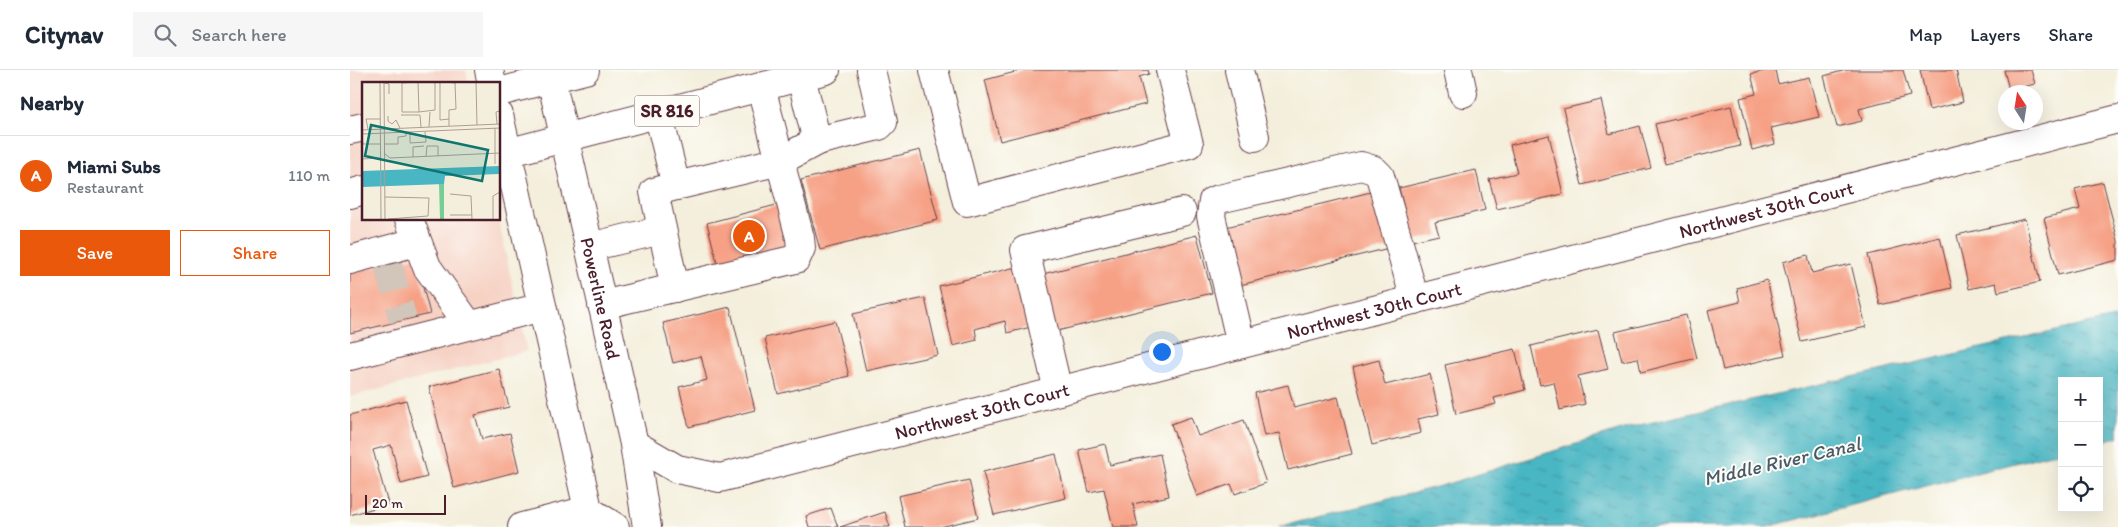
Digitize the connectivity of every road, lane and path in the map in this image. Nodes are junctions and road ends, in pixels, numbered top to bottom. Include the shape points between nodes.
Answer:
1 (585, 70) edge
2 (871, 70) edge
3 (934, 70) edge
4 (1170, 70) edge
5 (1239, 70) edge
6 (814, 73) edge
7 (550, 74) edge
8 (761, 87) junction
9 (500, 92) edge
10 (658, 113) junction
11 (2118, 119) edge
12 (500, 125) edge
13 (565, 137) junction
14 (1255, 137) dead end
15 (817, 141) junction
16 (503, 154) edge
17 (780, 161) junction
18 (676, 186) junction
19 (1182, 212) dead end
20 (413, 230) edge
21 (662, 230) junction
22 (590, 246) junction
23 (350, 260) edge
24 (675, 288) junction
25 (1415, 300) junction
26 (602, 305) junction
27 (542, 307) junction
28 (469, 325) junction
29 (1241, 344) junction
30 (350, 356) edge
31 (1058, 392) junction
32 (634, 444) junction
33 (590, 519) edge
34 (522, 527) edge
35 (616, 527) edge
36 (647, 527) edge

1 - 7 street
2 - 15 street via 884,122
3 - 4 street via 967,202 1189,144
5 - 14 street
6 - 8 street, SR 816
6 - 15 street
7 - 9 street
7 - 13 street, Powerline Road
8 - 10 street, SR 816
8 - 17 street
10 - 13 street, SR 816
10 - 18 street
11 - 25 street, Northwest 30th Court
12 - 16 street
13 - 16 street, SR 816
13 - 22 street, Powerline Road
15 - 17 street
16 - 27 street
17 - 18 street
17 - 24 street via 800,238 801,248 796,259
18 - 21 street via 654,192
19 - 31 street via 1025,250
20 - 23 street via 386,257
20 - 28 street via 427,267
21 - 22 street
21 - 24 street
22 - 26 street, Powerline Road
24 - 26 street
25 - 29 street, Northwest 30th Court
25 - 29 street via 1380,176 1374,170 1361,166 1219,199 1213,201 1211,216
26 - 32 street, Powerline Road
27 - 28 street
27 - 33 street
28 - 30 street via 405,331
29 - 31 street, Northwest 30th Court
31 - 32 street, Northwest 30th Court via 720,478 677,469
32 - 36 street, Powerline Road
33 - 34 street
33 - 35 street

